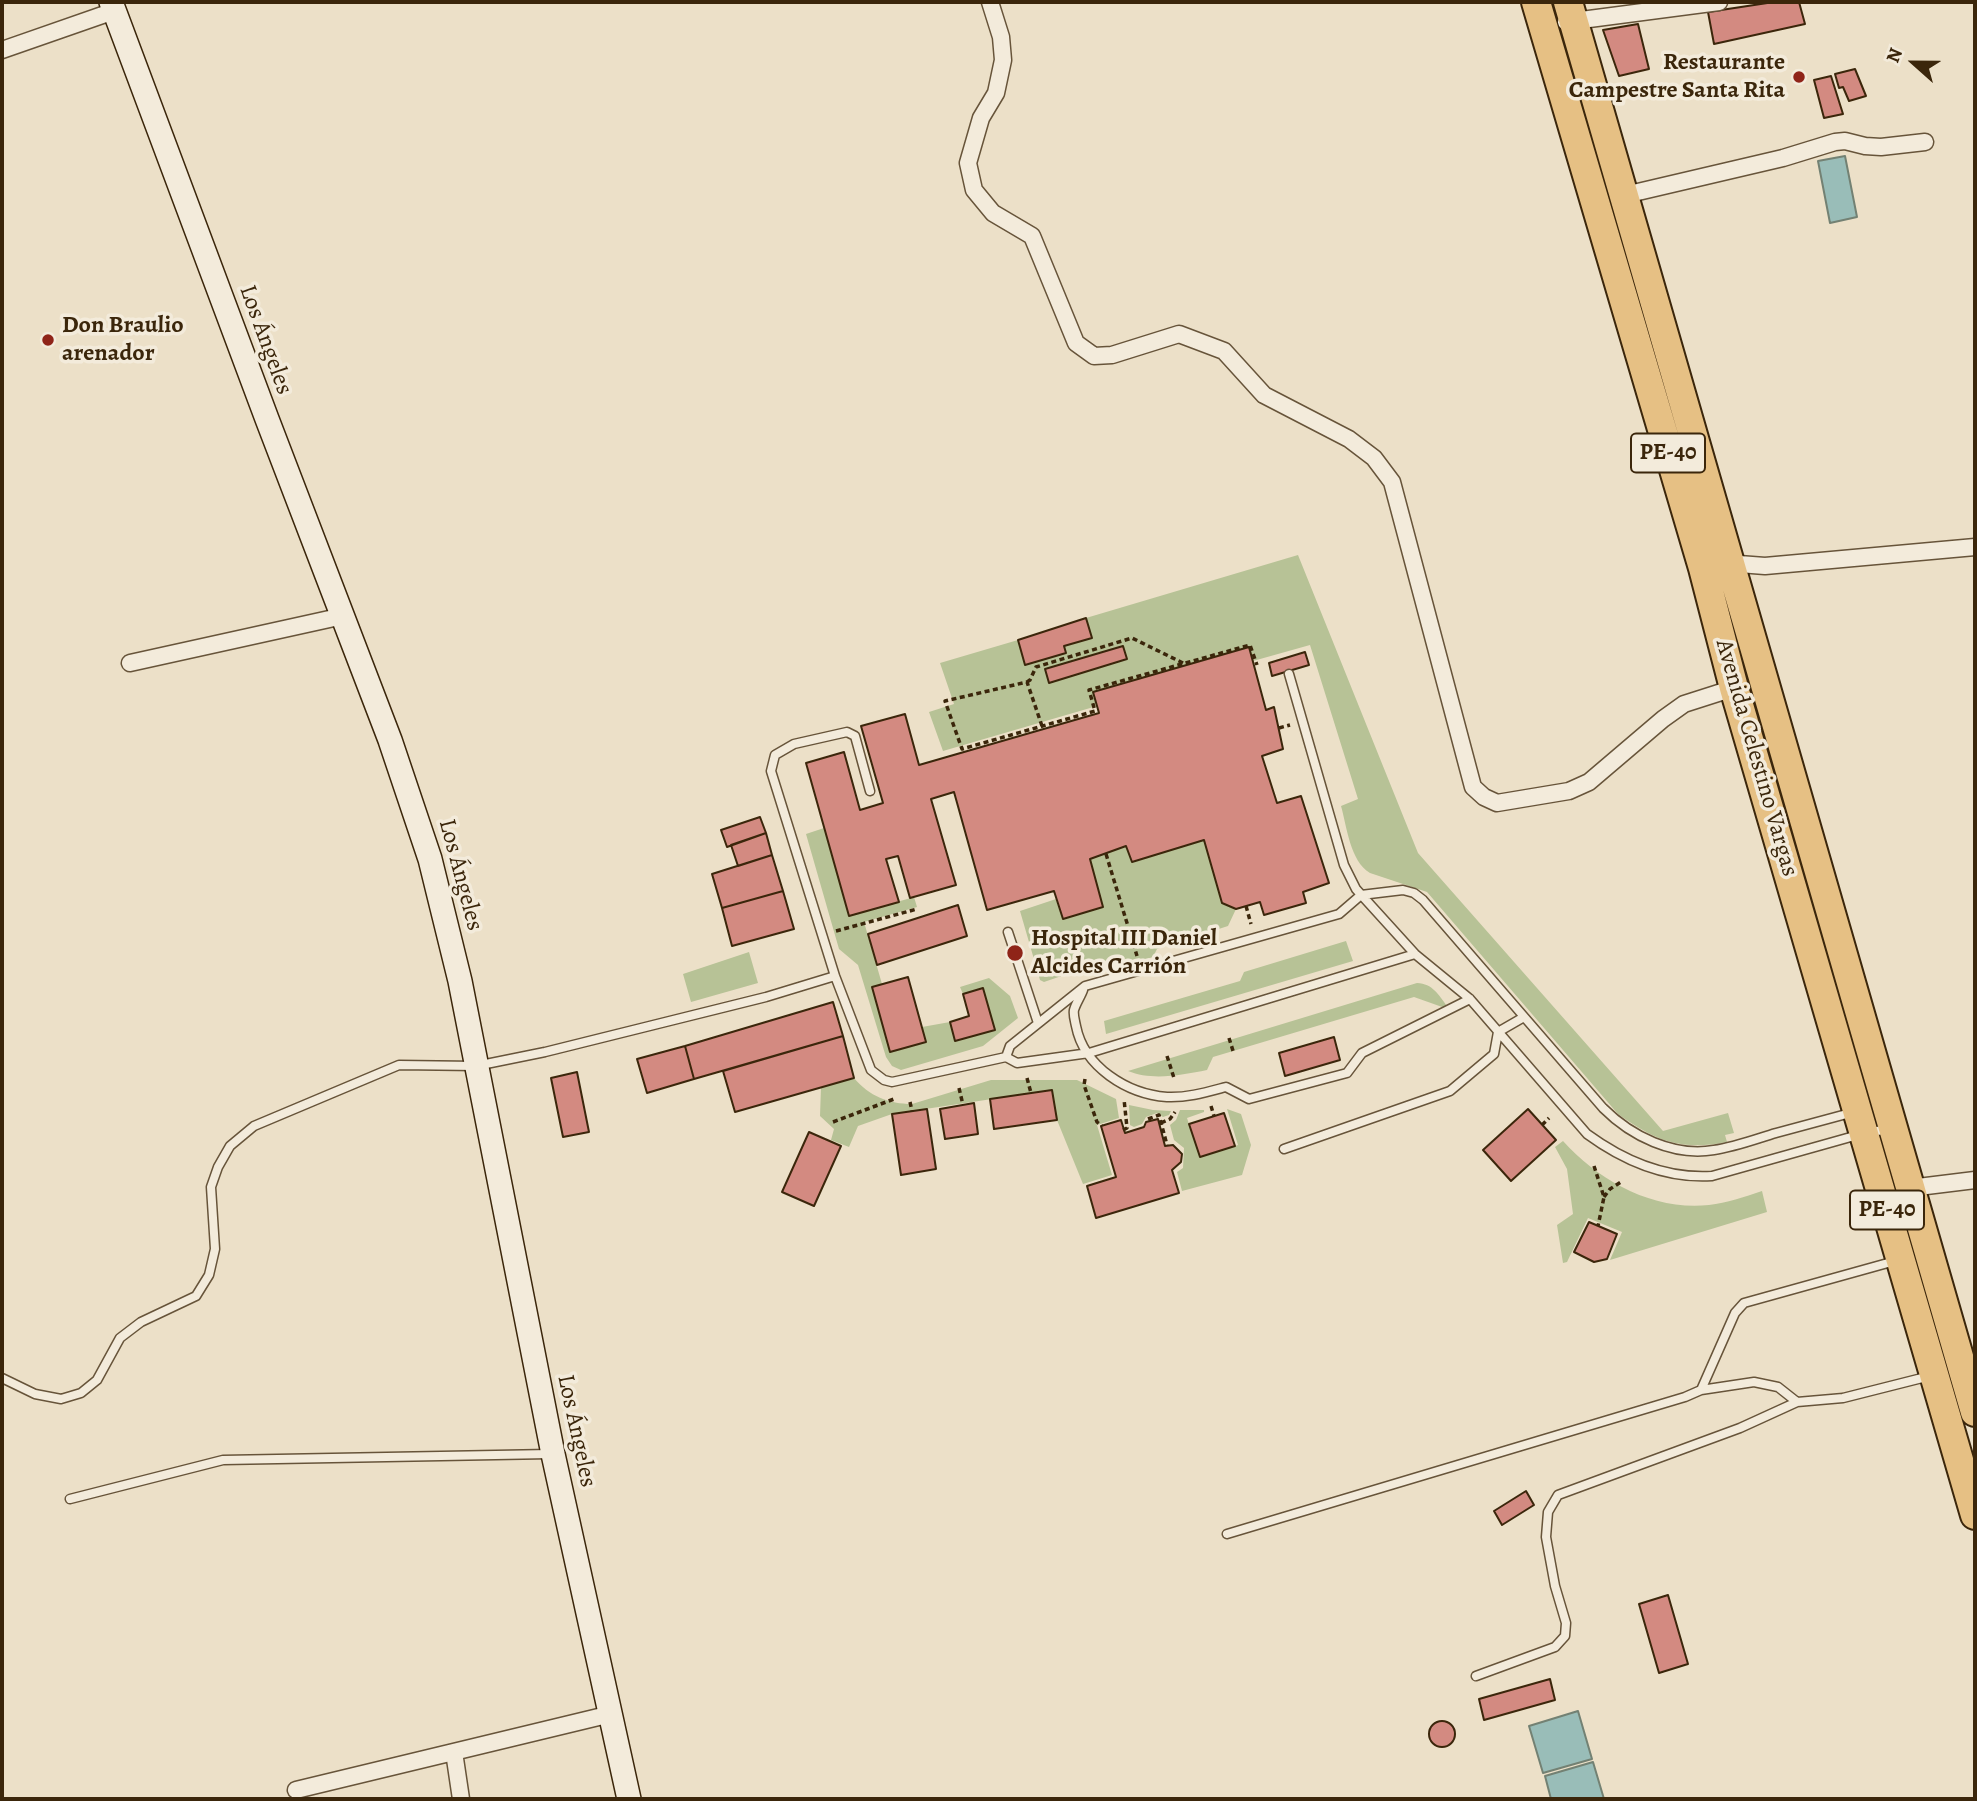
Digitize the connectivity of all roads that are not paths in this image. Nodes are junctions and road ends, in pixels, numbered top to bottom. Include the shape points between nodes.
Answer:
1 (990, 2) edge
2 (1536, 2) edge
3 (1719, 2) edge
4 (113, 6) edge
5 (1571, 10) edge
6 (1544, 29) junction
7 (2, 50) edge
8 (1925, 142) dead end
9 (1625, 195) junction
10 (1634, 228) junction
11 (1605, 235) junction
12 (1679, 384) junction
13 (1650, 391) junction
14 (1975, 547) edge
15 (1731, 562) junction
16 (1703, 568) junction
17 (342, 615) junction
18 (130, 663) dead end
19 (1289, 674) dead end
20 (1734, 688) junction
21 (870, 791) dead end
22 (1361, 895) junction
23 (1825, 895) junction
24 (1798, 905) junction
25 (1008, 932) dead end
26 (1415, 954) junction
27 (835, 976) junction
28 (1085, 986) junction
29 (1470, 999) junction
30 (1524, 1017) junction
31 (1038, 1023) junction
32 (1498, 1032) junction
33 (1089, 1053) junction
34 (1006, 1057) junction
35 (476, 1066) junction
36 (1875, 1115) junction
37 (1284, 1149) dead end
38 (1975, 1180) edge
39 (1910, 1188) junction
40 (1901, 1259) junction
41 (1948, 1370) junction
42 (2, 1378) edge
43 (1701, 1390) junction
44 (1797, 1402) junction
45 (1975, 1412) edge
46 (553, 1454) junction
47 (70, 1499) dead end
48 (1975, 1515) edge
49 (1227, 1534) dead end
50 (1476, 1676) dead end
51 (611, 1714) junction
52 (454, 1752) junction
53 (296, 1790) dead end
54 (461, 1799) edge
55 (629, 1799) edge

1 - 20 street via 1003,60 996,93 981,118 968,163 974,190 993,213 1032,236 1076,343 1094,356 1112,355 1178,334 1198,340 1224,351 1264,395 1349,439 1374,458 1392,482 1473,787 1497,803 1569,791 1589,782 1684,704
2 - 6 highway, Avenida Celestino Vargas / PE-40
3 - 5 street
4 - 7 street
4 - 17 main road, Los Ángeles
5 - 6 street
5 - 9 highway, Avenida Celestino Vargas / PE-40
6 - 11 highway, Avenida Celestino Vargas / PE-40
8 - 9 street via 1881,147 1835,142
9 - 10 highway, Avenida Celestino Vargas / PE-40
10 - 11 highway
10 - 12 highway, Avenida Celestino Vargas / PE-40
11 - 13 highway, Avenida Celestino Vargas / PE-40
12 - 13 highway
12 - 15 highway, Avenida Celestino Vargas / PE-40
13 - 16 highway, Avenida Celestino Vargas / PE-40
14 - 15 street via 1765,566
15 - 16 street
15 - 23 highway, Avenida Celestino Vargas / PE-40
16 - 20 highway, Avenida Celestino Vargas / PE-40
17 - 18 street
17 - 35 main road, Los Ángeles via 429,859
19 - 22 lane via 1344,865
20 - 24 highway, Avenida Celestino Vargas / PE-40
21 - 27 lane via 855,736 848,732 794,744 775,755 771,771
22 - 26 lane
22 - 28 lane via 1339,914
22 - 30 lane via 1414,893
23 - 24 highway
23 - 36 highway, Avenida Celestino Vargas / PE-40 via 1884,1100
24 - 36 highway, Avenida Celestino Vargas / PE-40
25 - 31 lane
26 - 29 lane
26 - 33 lane
27 - 34 lane via 871,1070 884,1080
27 - 35 lane
28 - 31 lane
28 - 33 lane via 1073,1012 1079,1040
29 - 32 lane
29 - 33 lane via 1362,1053 1347,1073 1249,1099 1226,1087 1168,1097 1137,1091 1114,1080
30 - 32 lane
30 - 36 lane via 1618,1122 1658,1144 1714,1150
31 - 34 lane via 1010,1046
32 - 36 lane via 1587,1134 1608,1149 1660,1172 1712,1176
32 - 37 lane via 1494,1054 1450,1091
33 - 34 lane via 1017,1063
35 - 42 lane via 399,1065 254,1126 230,1146 214,1177 215,1249 209,1275 196,1296 141,1322 120,1338 97,1380 80,1393 61,1399 35,1394
35 - 46 main road, Los Ángeles
36 - 39 highway, Avenida Celestino Vargas / PE-40
36 - 40 highway, Avenida Celestino Vargas / PE-40
38 - 39 street
39 - 41 highway, Avenida Celestino Vargas / PE-40
40 - 41 highway, Avenida Celestino Vargas / PE-40
40 - 43 lane via 1744,1303 1735,1312
41 - 44 lane via 1843,1398
41 - 45 highway, Avenida Celestino Vargas / PE-40
41 - 48 highway, Avenida Celestino Vargas / PE-40
43 - 44 lane via 1754,1382 1778,1387
43 - 49 lane
44 - 50 lane via 1741,1428 1558,1495 1548,1512 1546,1537 1565,1636 1555,1647
46 - 47 lane via 223,1460
46 - 51 main road, Los Ángeles
51 - 52 street
51 - 55 main road, Los Ángeles
52 - 53 street
52 - 54 street

